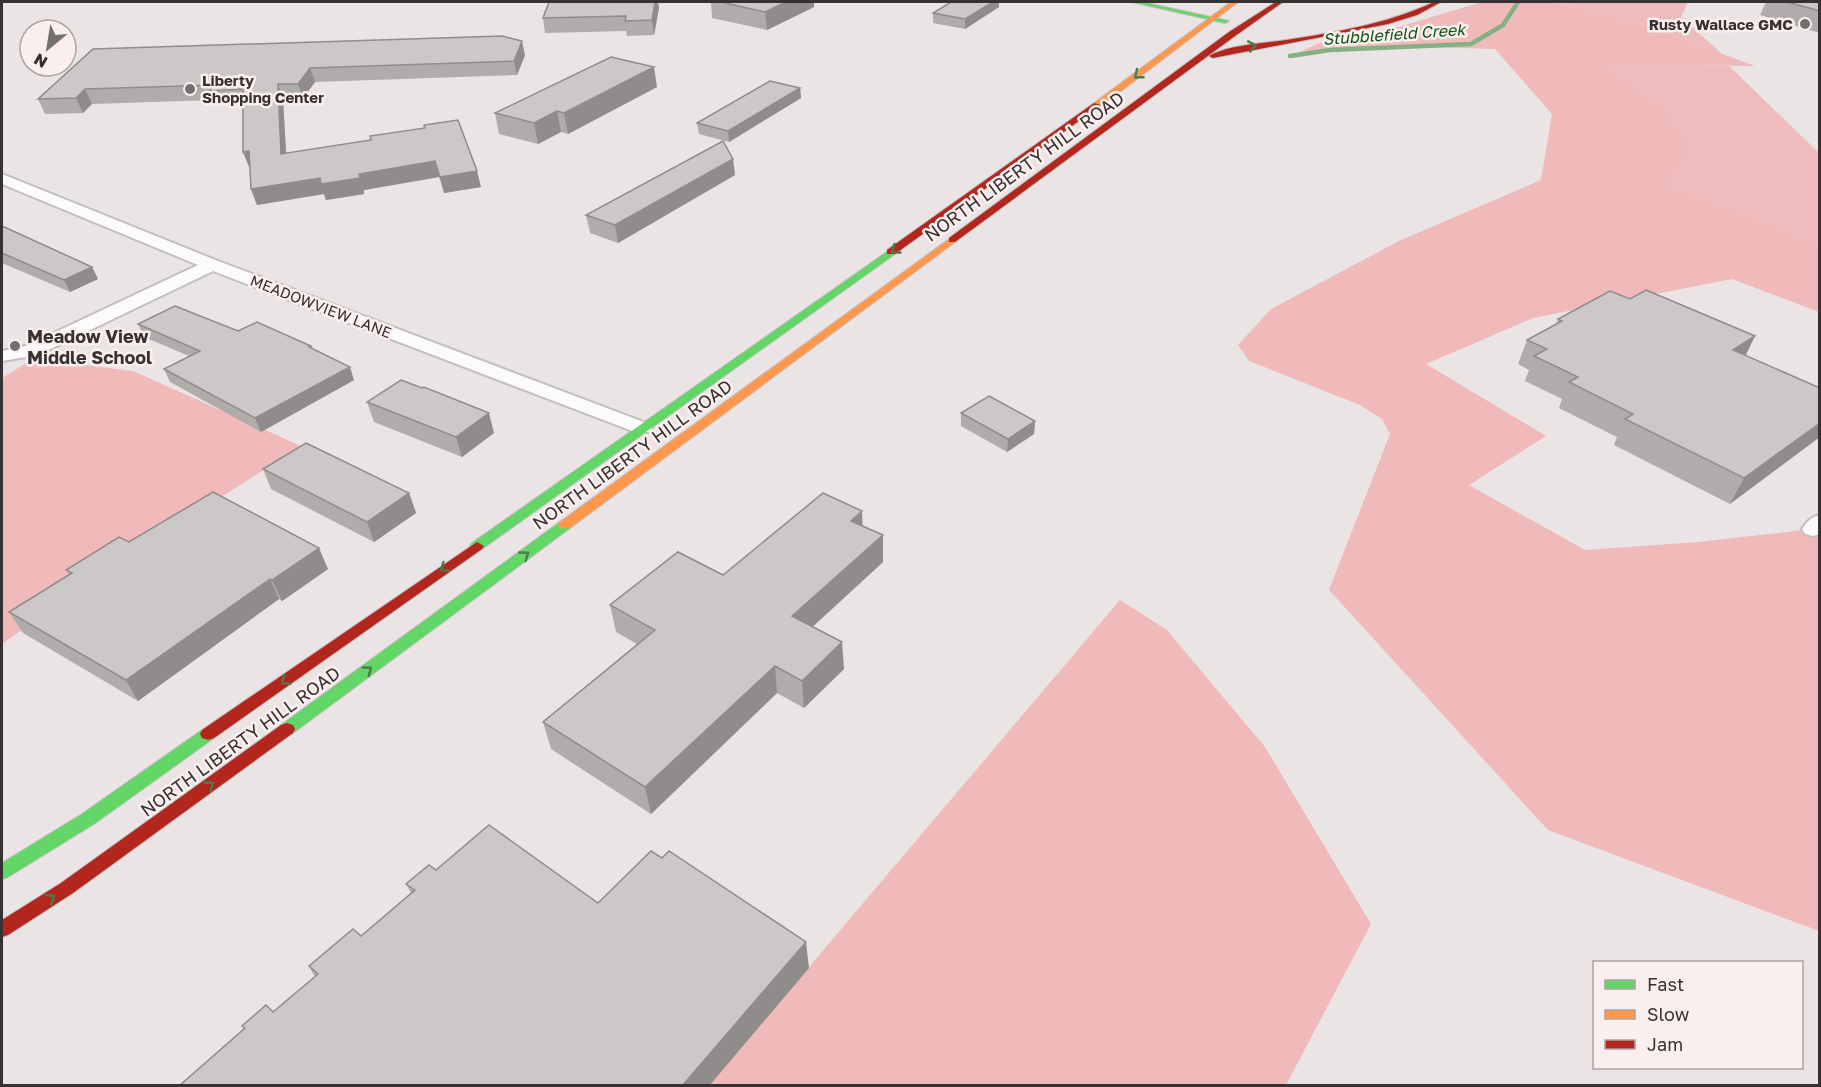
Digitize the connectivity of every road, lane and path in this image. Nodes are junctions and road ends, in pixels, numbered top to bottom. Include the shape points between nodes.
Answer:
1 (1133, 2) edge
2 (1235, 2) edge
3 (1280, 2) edge
4 (1438, 2) edge
5 (1212, 18) junction
6 (1245, 25) junction
7 (1333, 33) junction
8 (1167, 51) junction
9 (1195, 62) junction
10 (2, 179) edge
11 (212, 265) junction
12 (2, 356) edge
13 (642, 428) junction
14 (678, 442) junction
15 (2, 872) edge
16 (2, 929) edge

1 - 5 main road
1 - 8 main road via 1154,10 1177,26
2 - 5 main road, NORTH LIBERTY HILL ROAD
3 - 6 main road, NORTH LIBERTY HILL ROAD
4 - 7 main road via 1411,15
5 - 6 main road
5 - 8 main road, NORTH LIBERTY HILL ROAD
6 - 7 main road via 1310,34
6 - 9 main road, NORTH LIBERTY HILL ROAD
9 -> 7 main road via 1245,47
8 -> 13 main road, NORTH LIBERTY HILL ROAD via 1061,132
9 - 14 main road, NORTH LIBERTY HILL ROAD
10 - 11 street, MEADOWVIEW LANE
11 - 12 street via 31,351
11 - 13 street, MEADOWVIEW LANE
13 - 14 main road
13 -> 15 main road, NORTH LIBERTY HILL ROAD via 124,794
16 -> 14 main road, NORTH LIBERTY HILL ROAD via 67,888

